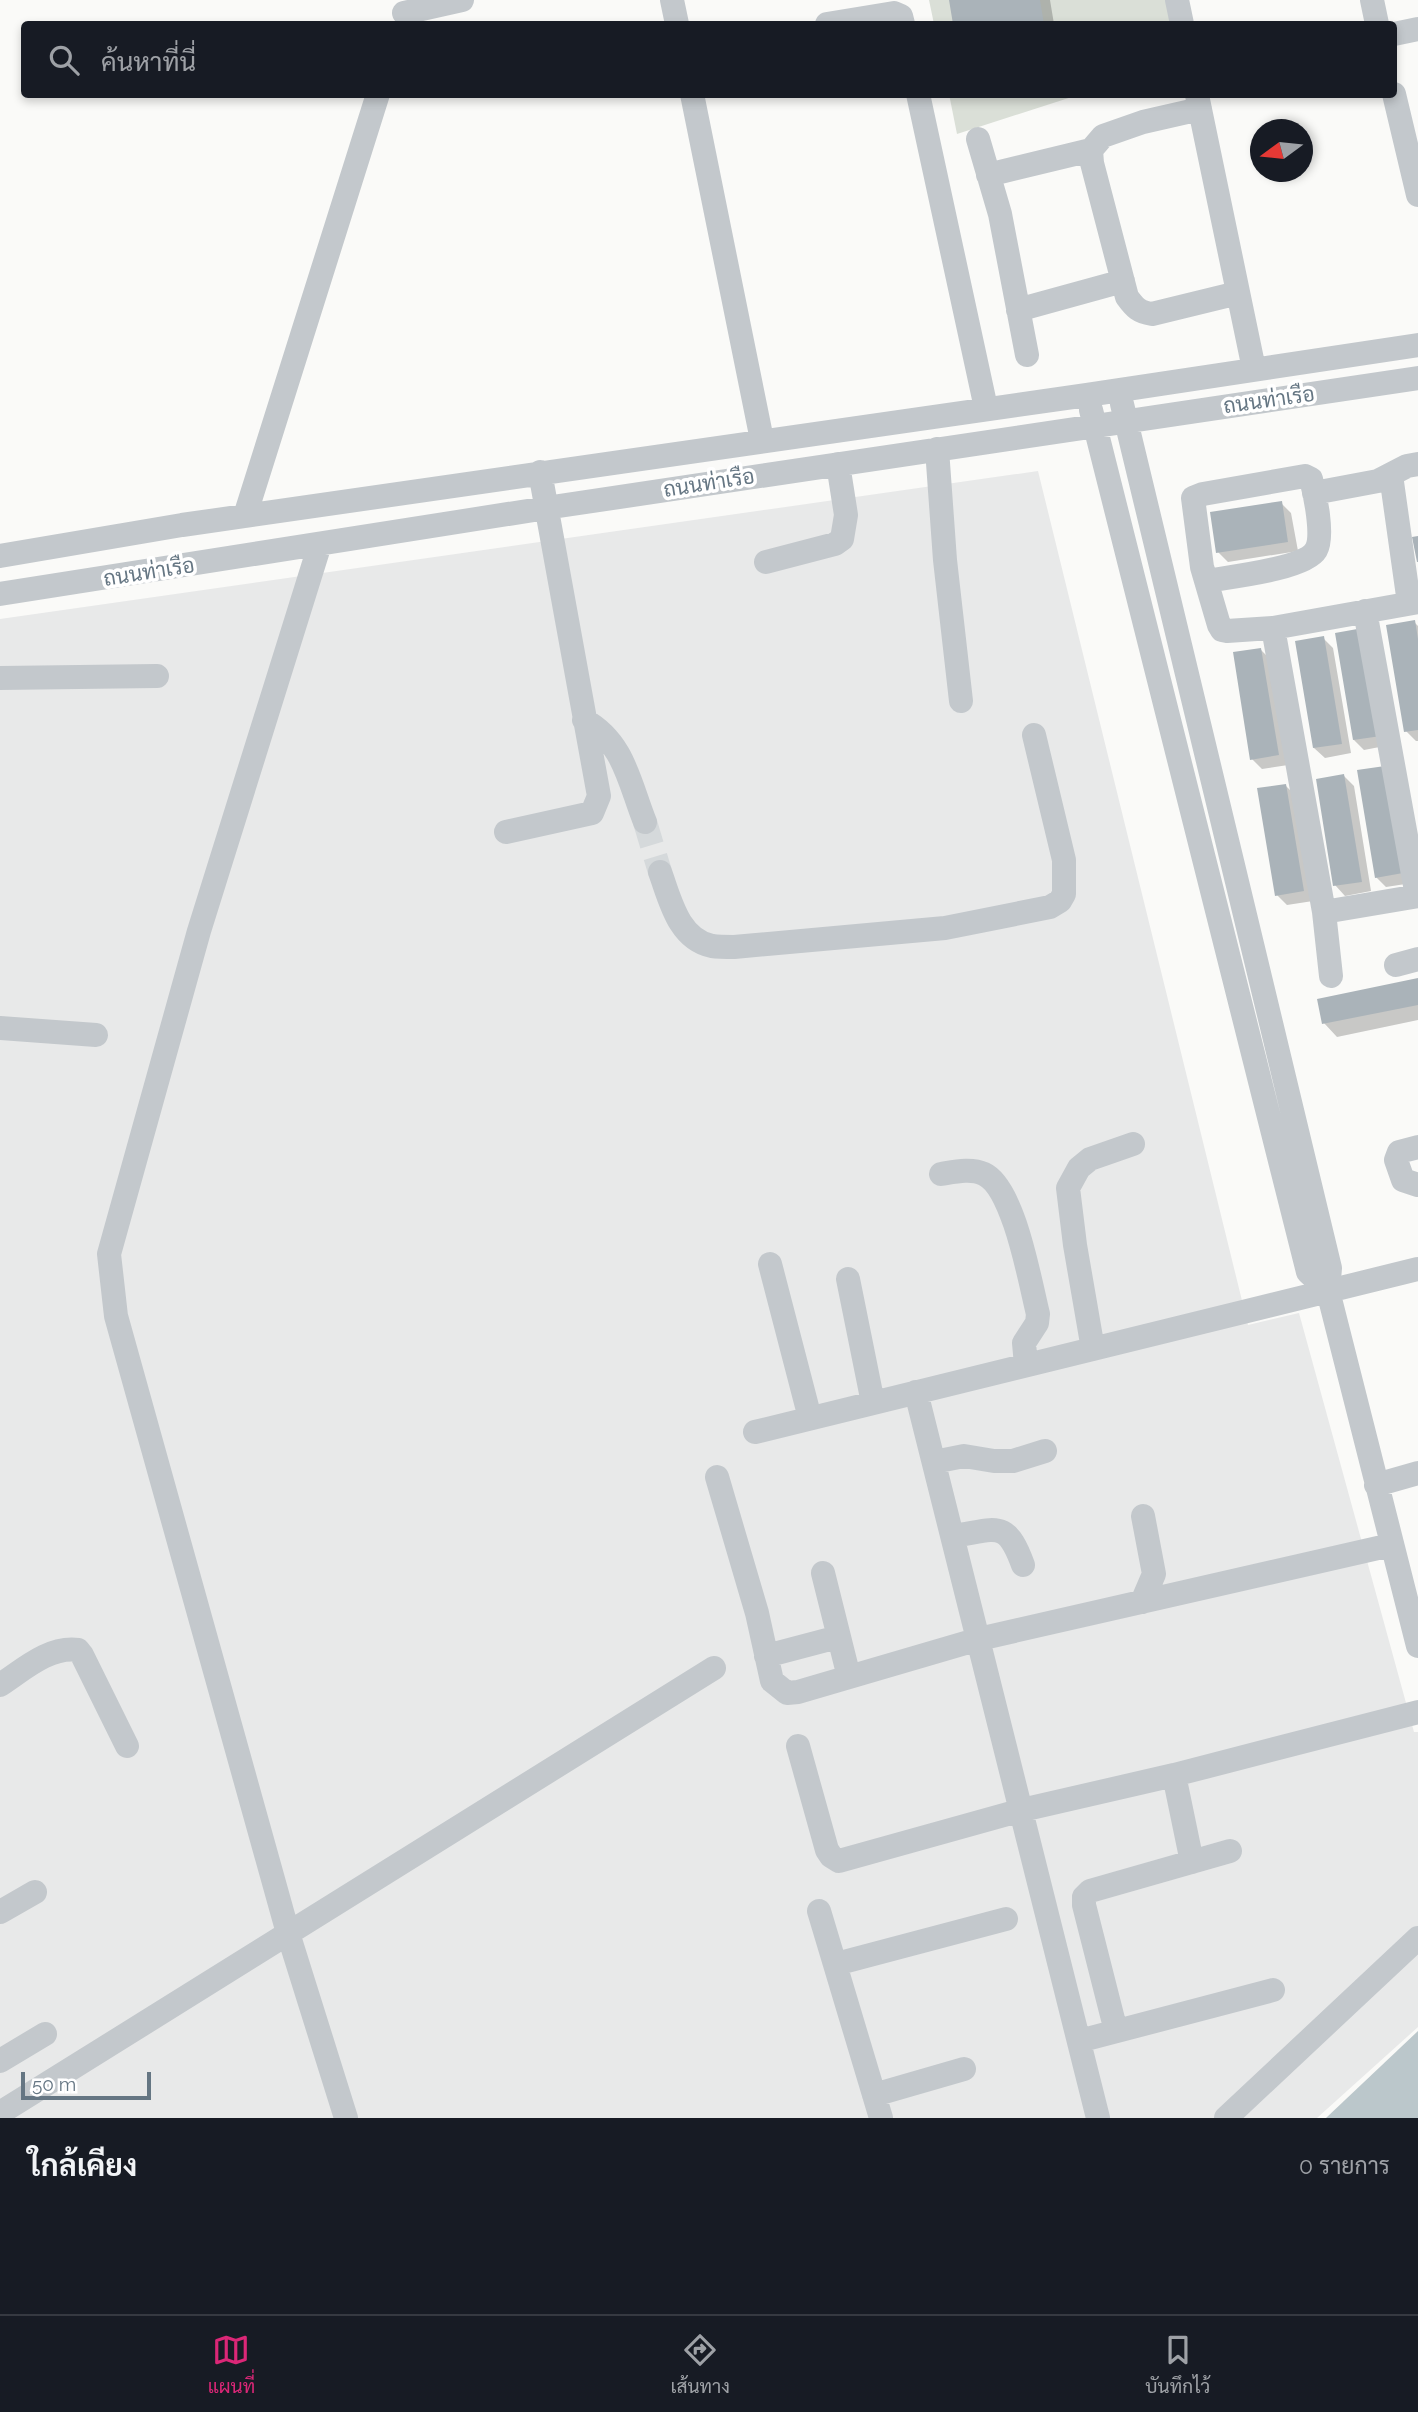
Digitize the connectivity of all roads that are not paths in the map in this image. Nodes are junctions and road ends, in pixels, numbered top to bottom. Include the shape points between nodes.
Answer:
1 (462, 0) edge
2 (672, 0) edge
3 (1177, 0) edge
4 (1372, 0) edge
5 (404, 13) edge
6 (676, 21) edge
7 (845, 21) edge
8 (902, 21) edge
9 (1181, 21) edge
10 (1376, 21) edge
11 (1418, 29) edge
12 (1397, 33) edge
13 (377, 98) edge
14 (693, 98) edge
15 (919, 98) edge
16 (1395, 98) edge
17 (1198, 102) edge
18 (978, 139) dead end
19 (1091, 150) junction
20 (988, 175) junction
21 (1418, 195) edge
22 (1123, 281) junction
23 (1238, 293) junction
24 (1018, 310) junction
25 (1418, 345) edge
26 (1027, 355) dead end
27 (1254, 369) junction
28 (1418, 378) edge
29 (1118, 390) junction
30 (1087, 395) junction
31 (986, 408) junction
32 (1125, 420) junction
33 (1095, 425) junction
34 (762, 440) junction
35 (937, 449) junction
36 (838, 464) junction
37 (1418, 464) edge
38 (540, 472) junction
39 (1391, 475) junction
40 (1314, 493) junction
41 (545, 509) junction
42 (245, 516) junction
43 (320, 544) junction
44 (0, 556) edge
45 (766, 562) dead end
46 (1206, 581) junction
47 (0, 594) edge
48 (1414, 602) edge
49 (1366, 611) junction
50 (1273, 628) junction
51 (157, 676) dead end
52 (0, 678) edge
53 (961, 701) dead end
54 (584, 720) junction
55 (1034, 734) dead end
56 (645, 822) tunnel mouth
57 (506, 832) dead end
58 (660, 872) tunnel mouth
59 (1417, 896) edge
60 (1324, 912) junction
61 (1331, 976) dead end
62 (0, 1028) edge
63 (96, 1035) dead end
64 (1133, 1144) dead end
65 (1418, 1147) edge
66 (940, 1174) dead end
67 (1418, 1185) edge
68 (770, 1264) dead end
69 (1418, 1269) edge
70 (848, 1279) dead end
71 (1328, 1291) junction
72 (1093, 1349) junction
73 (1026, 1365) junction
74 (916, 1392) junction
75 (873, 1403) junction
76 (810, 1418) junction
77 (755, 1432) dead end
78 (1045, 1451) dead end
79 (934, 1462) junction
80 (1418, 1473) edge
81 (717, 1477) dead end
82 (1376, 1485) junction
83 (1143, 1516) dead end
84 (953, 1536) junction
85 (1391, 1545) junction
86 (1023, 1565) dead end
87 (823, 1573) dead end
88 (1142, 1602) junction
89 (838, 1637) junction
90 (979, 1639) junction
91 (1418, 1646) edge
92 (766, 1656) junction
93 (714, 1668) dead end
94 (849, 1677) junction
95 (0, 1685) edge
96 (1418, 1712) edge
97 (127, 1746) dead end
98 (798, 1746) dead end
99 (1174, 1774) junction
100 (1022, 1810) junction
101 (1230, 1851) dead end
102 (1192, 1862) junction
103 (35, 1892) dead end
104 (819, 1911) dead end
105 (0, 1912) edge
106 (1006, 1919) dead end
107 (288, 1933) junction
108 (1418, 1938) edge
109 (836, 1965) junction
110 (1273, 1990) dead end
111 (1116, 2031) junction
112 (45, 2034) dead end
113 (1079, 2041) junction
114 (0, 2061) edge
115 (964, 2069) dead end
116 (877, 2107) edge
117 (0, 2113) edge
118 (346, 2118) edge
119 (1098, 2118) edge
120 (1226, 2118) edge

1 - 5 street
2 - 6 street
3 - 9 street
4 - 10 street
7 - 8 street via 894,13
11 - 12 street
13 - 42 street
14 - 34 street
15 - 31 street
16 - 21 street
17 - 19 street via 1102,136
17 - 23 street
18 - 20 street
19 - 20 street
19 - 22 street
20 - 24 street
22 - 23 street via 1135,308 1152,314
22 - 24 street
23 - 27 street
24 - 26 street
25 - 27 street, ถนนท่าเรือ
27 - 29 street, ถนนท่าเรือ
28 - 32 street, ถนนท่าเรือ
29 - 30 street, ถนนท่าเรือ
29 - 32 street
30 - 31 street, ถนนท่าเรือ
30 - 33 street
31 - 34 street, ถนนท่าเรือ
32 - 33 street, ถนนท่าเรือ
32 - 71 street via 1330,1268
33 - 35 street, ถนนท่าเรือ
33 - 71 street via 1308,1272
34 - 38 street, ถนนท่าเรือ
35 - 36 street, ถนนท่าเรือ
35 - 53 street
36 - 41 street, ถนนท่าเรือ
36 - 45 street via 846,515 842,539
37 - 39 street
38 - 41 street
38 - 42 street, ถนนท่าเรือ
39 - 40 street
39 - 48 street
40 - 46 street via 1320,537 1311,556 1282,568
40 - 46 street via 1311,479 1305,476 1193,498
41 - 43 street, ถนนท่าเรือ
41 - 54 street
42 - 44 street, ถนนท่าเรือ
43 - 47 street, ถนนท่าเรือ
43 - 107 street via 199,931 108,1254 116,1317
46 - 50 street via 1222,630
48 - 49 street
49 - 50 street
49 - 59 street
50 - 60 street
51 - 52 street
54 - 56 street via 609,737 618,751
54 - 57 street via 599,796 592,813
55 - 58 street via 1064,860 1064,894 1050,906 945,928 711,946 679,922
59 - 60 street
60 - 61 street
62 - 63 street
64 - 72 street via 1090,1159 1068,1188
65 - 67 street via 1399,1152 1396,1160 1403,1180
66 - 73 street via 974,1171 985,1175 1007,1202 1038,1314 1024,1343
68 - 76 street
69 - 71 street
70 - 75 street
71 - 72 street
71 - 82 street
72 - 73 street
73 - 74 street
74 - 75 street
74 - 79 street
75 - 76 street
76 - 77 street
78 - 79 street via 1013,1461 964,1456
79 - 84 street
80 - 82 street
81 - 92 street
82 - 85 street
83 - 88 street via 1154,1574
84 - 86 street via 995,1530 1009,1534
84 - 90 street
85 - 88 street
85 - 91 street
87 - 89 street
88 - 90 street
89 - 92 street
89 - 94 street
90 - 94 street
90 - 100 street
92 - 94 street via 772,1681 787,1693
93 - 107 street
95 - 97 street via 45,1656 78,1650
96 - 99 street
98 - 100 street via 827,1850 839,1861
99 - 100 street
99 - 102 street
100 - 113 street
101 - 102 street
102 - 111 street via 1090,1891 1084,1897
103 - 105 street
104 - 109 street
106 - 109 street
107 - 117 street
107 - 118 street
108 - 120 street
109 - 116 street
110 - 111 street
111 - 113 street
112 - 114 street
113 - 119 street
115 - 116 street

